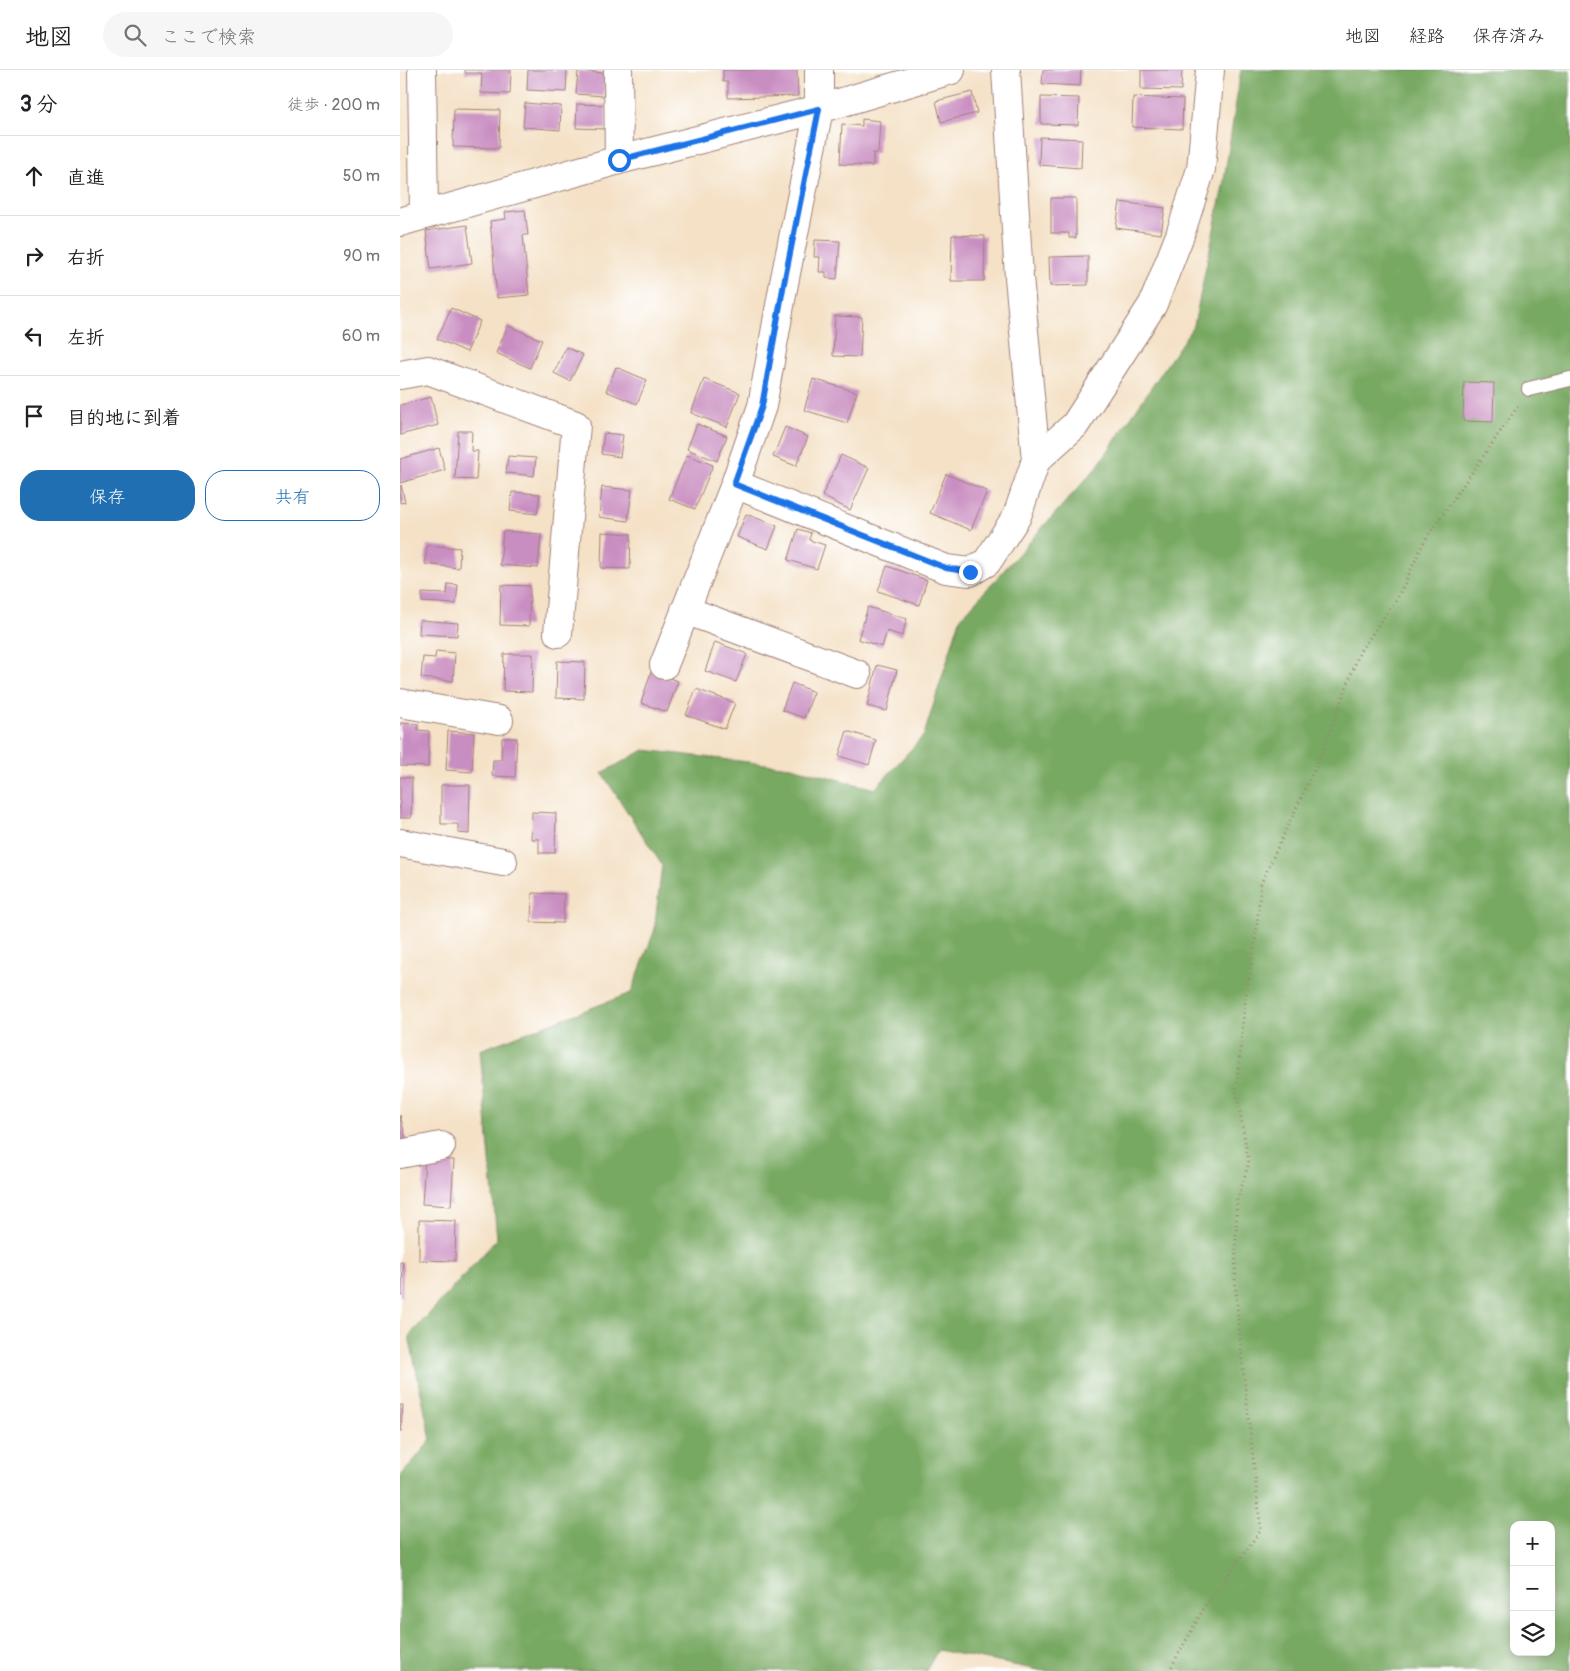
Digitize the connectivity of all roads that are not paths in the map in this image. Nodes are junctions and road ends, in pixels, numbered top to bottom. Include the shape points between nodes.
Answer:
1 (422, 70) edge
2 (618, 70) edge
3 (819, 70) edge
4 (951, 70) edge
5 (1006, 70) edge
6 (1210, 70) edge
7 (819, 109) junction
8 (619, 160) junction
9 (412, 218) edge
10 (400, 375) edge
11 (1570, 379) edge
12 (1529, 390) road end
13 (1036, 460) junction
14 (734, 484) junction
15 (685, 610) junction
16 (558, 633) dead end
17 (664, 665) dead end
18 (857, 674) dead end
19 (400, 703) edge
20 (499, 720) dead end
21 (400, 843) edge
22 (503, 862) dead end
23 (441, 1146) dead end
24 (400, 1154) edge

1 - 9 street
2 - 8 street
3 - 7 street
4 - 7 street
5 - 13 street via 1019,277
6 - 13 street via 1201,169 1153,304 1075,425
7 - 8 street
7 - 14 street via 762,406
8 - 9 street
10 - 16 street via 428,370 576,425
11 - 12 lane
13 - 14 street via 1017,516 987,562 970,572 946,568
14 - 15 street
15 - 17 street
15 - 18 street
19 - 20 street
21 - 22 street
23 - 24 street

